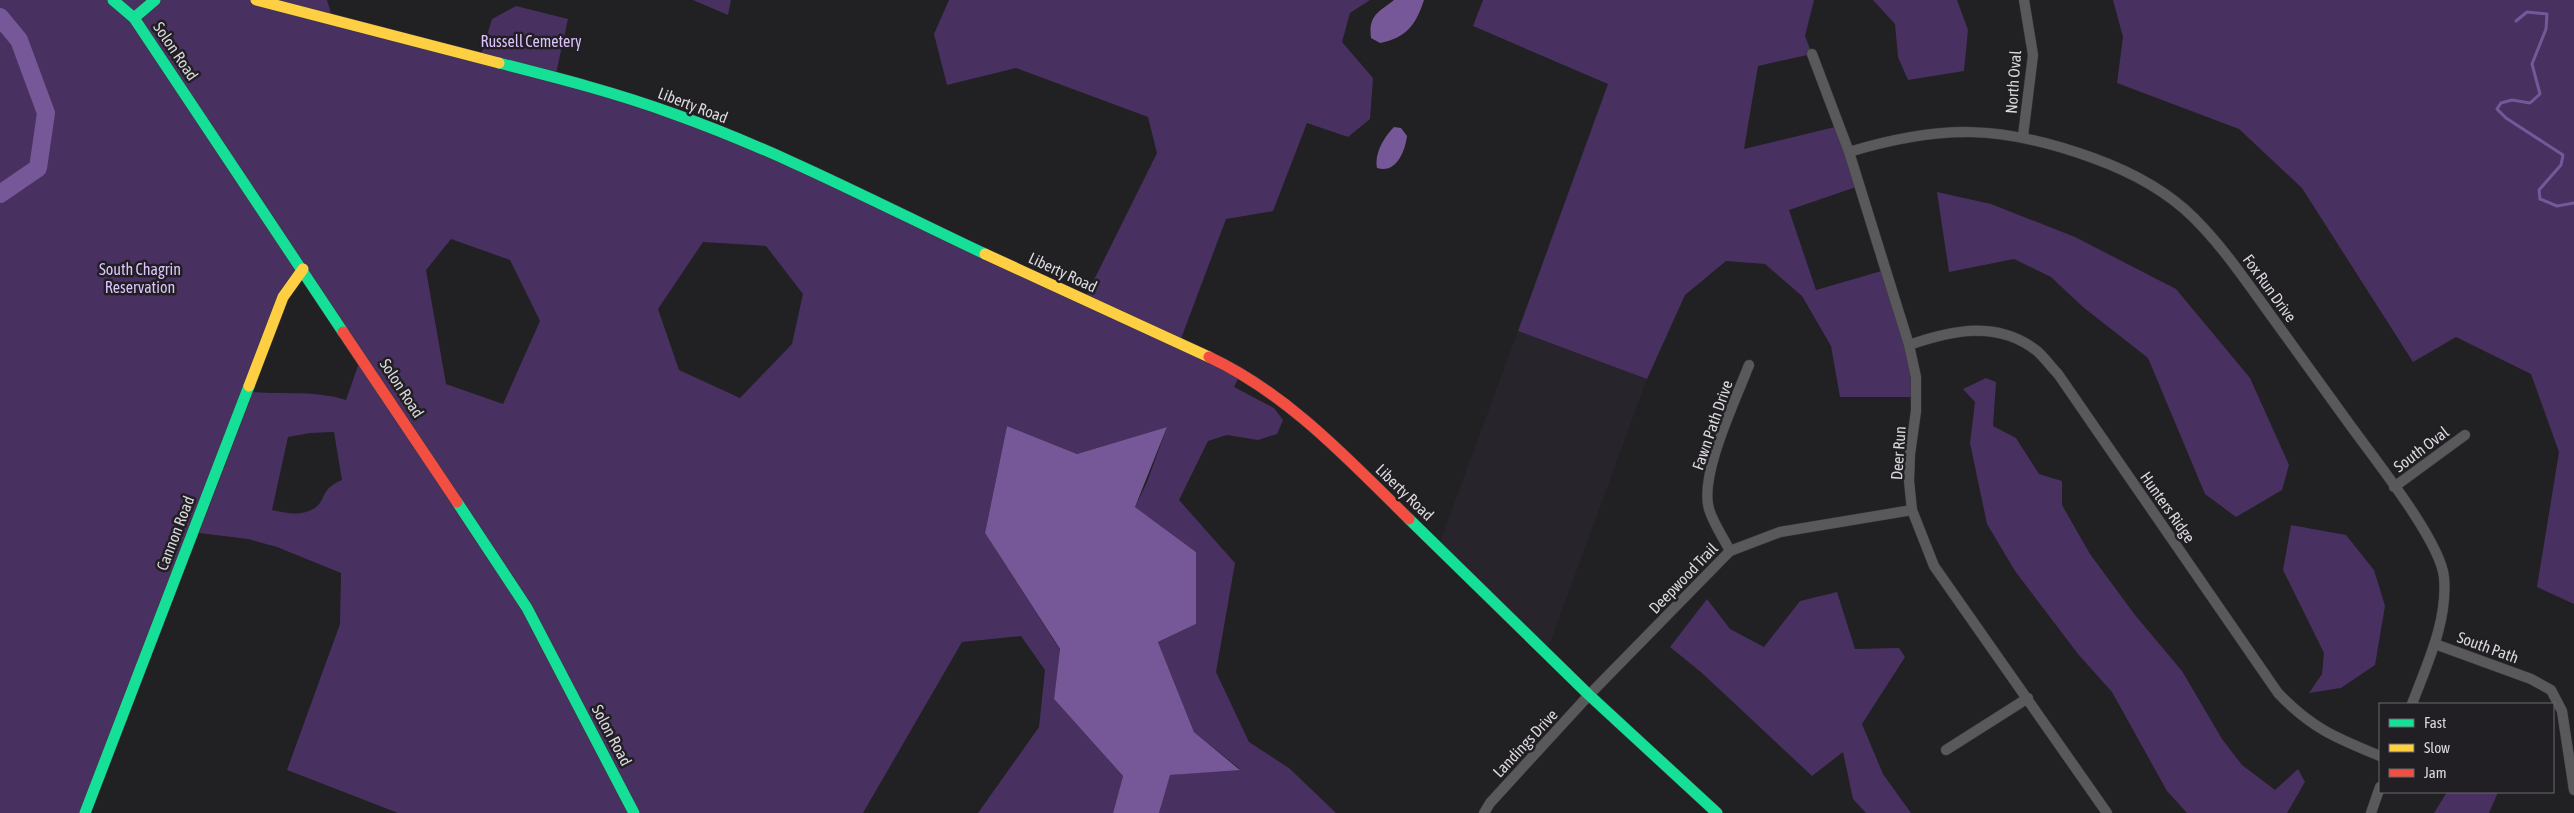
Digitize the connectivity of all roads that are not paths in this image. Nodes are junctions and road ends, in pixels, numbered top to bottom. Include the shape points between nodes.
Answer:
1 (113, 0) edge
2 (155, 0) edge
3 (256, 0) edge
4 (2024, 0) edge
5 (134, 18) junction
6 (1812, 54) dead end
7 (2023, 136) junction
8 (1849, 152) junction
9 (304, 269) junction
10 (1910, 345) junction
11 (1749, 365) dead end
12 (2465, 435) dead end
13 (2394, 487) junction
14 (1912, 510) junction
15 (1730, 550) junction
16 (2435, 644) junction
17 (1589, 695) junction
18 (2028, 698) junction
19 (2412, 703) edge
20 (1946, 750) dead end
21 (2379, 756) edge
22 (2379, 790) edge
23 (2574, 790) edge
24 (85, 813) edge
25 (634, 813) edge
26 (1484, 813) edge
27 (1717, 813) edge
28 (2107, 813) edge
29 (2371, 813) edge

1 - 5 street, Solon Road
2 - 5 street
3 - 17 street, Liberty Road via 610,92 676,114 761,149 1214,360 1262,387 1323,435
4 - 7 street, North Oval via 2033,55
5 - 9 street, Solon Road
6 - 8 street, Deer Run
7 - 8 street, Fox Run Drive via 1971,131 1934,133 1895,138
7 - 13 street, Fox Run Drive via 2115,166 2153,187 2192,216 2228,255
8 - 10 street, Deer Run
9 - 24 street, Cannon Road via 283,297
9 - 25 street, Solon Road via 527,608
10 - 14 street, Deer Run via 1916,377 1909,481
10 - 21 street, Hunters Ridge via 1943,333 1973,329 2015,339 2037,351 2058,374 2278,693 2317,728
11 - 15 street, Fawn Path Drive via 1710,470 1707,490 1709,509
12 - 13 street, South Oval
13 - 16 street, Fox Run Drive via 2439,558 2444,577 2444,607
14 - 15 street, Deepwood Trail via 1780,532
14 - 18 street, Deer Run via 1934,566
15 - 17 street, Deepwood Trail
16 - 19 street, Fox Run Drive
16 - 23 street, South Path via 2531,679 2551,690 2562,711
17 - 26 street, Landings Drive via 1490,802
17 - 27 street, Liberty Road
18 - 20 street
18 - 28 street, Deer Run
22 - 29 street

